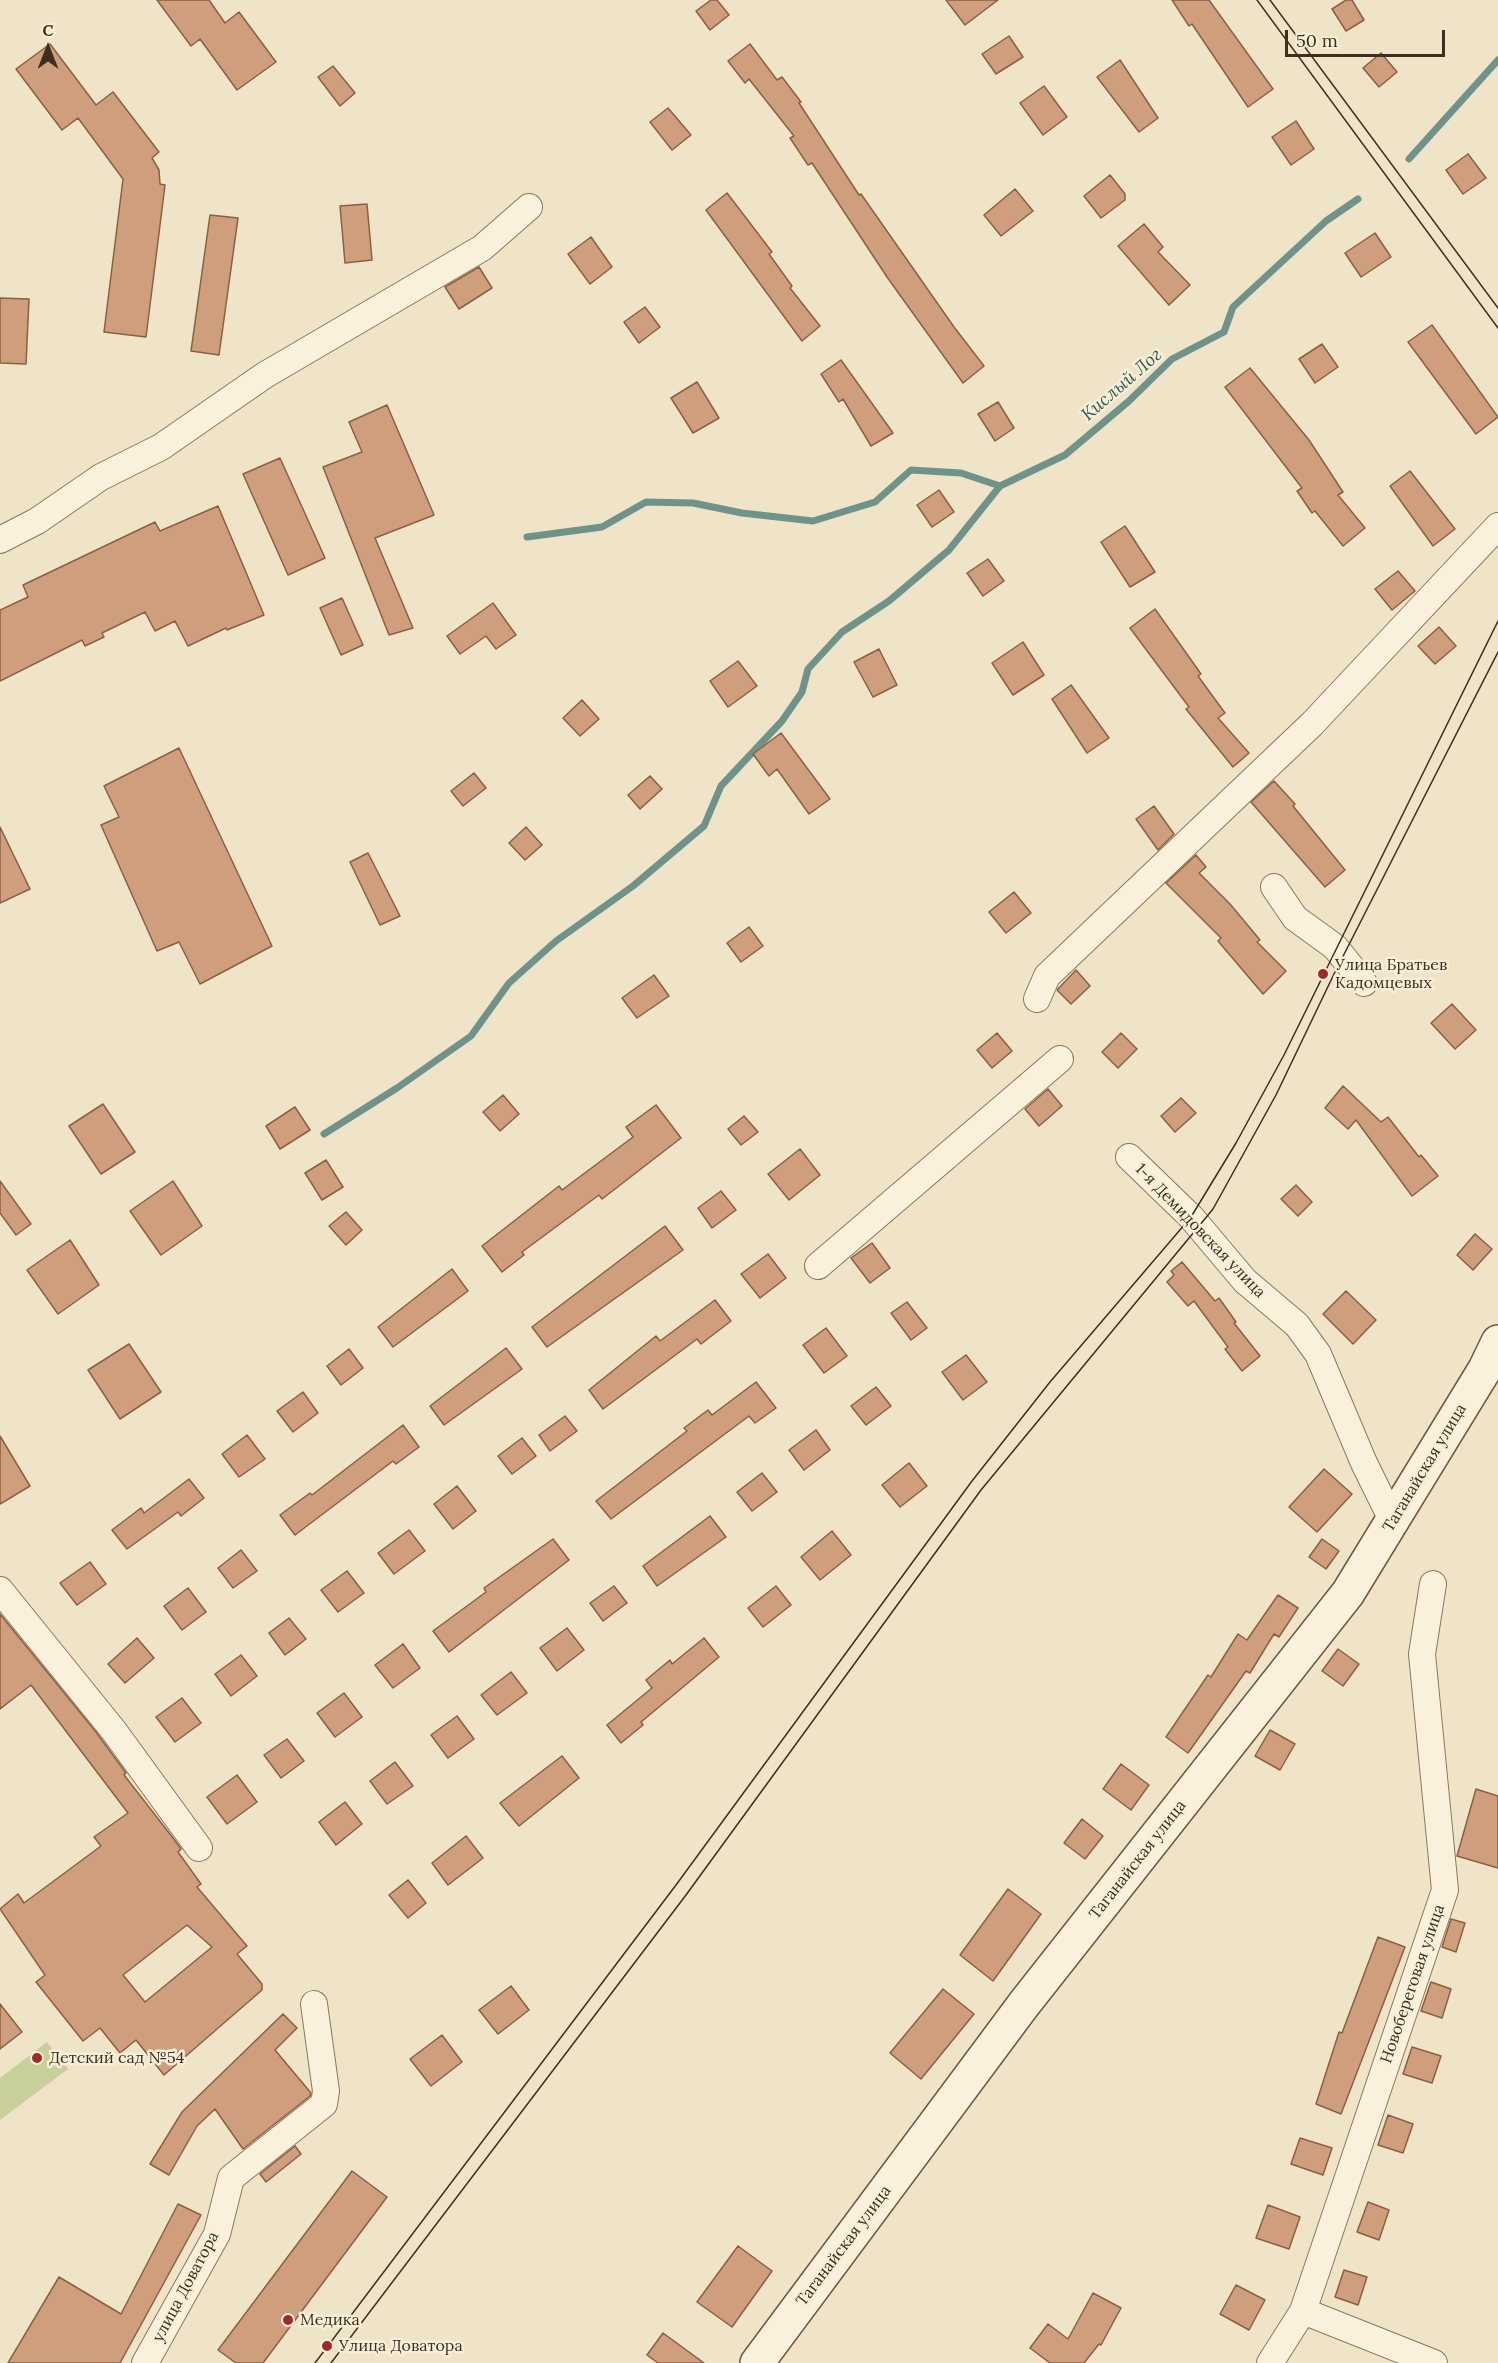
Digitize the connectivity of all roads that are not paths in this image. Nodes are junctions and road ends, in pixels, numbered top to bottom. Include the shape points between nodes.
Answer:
1 (529, 207) dead end
2 (1498, 526) edge
3 (0, 540) edge
4 (1274, 887) dead end
5 (1364, 983) dead end
6 (1037, 999) dead end
7 (1060, 1059) dead end
8 (1129, 1157) dead end
9 (818, 1266) dead end
10 (1498, 1342) edge
11 (1393, 1522) junction
12 (1433, 1584) dead end
13 (0, 1590) edge
14 (199, 1848) dead end
15 (314, 2004) dead end
16 (1303, 2311) junction
17 (145, 2363) edge
18 (757, 2363) edge
19 (1270, 2363) edge
20 (1434, 2363) edge

1 - 3 street via 482,248 265,375 161,447 101,477 37,521
2 - 6 street via 1312,724 1047,976
4 - 5 street via 1295,918 1335,947
7 - 9 street
8 - 11 street, 1-я Демидовская улица via 1191,1216 1245,1281 1297,1325 1318,1354
10 - 11 main road, Таганайская улица
11 - 18 main road, Таганайская улица via 1348,1593 1024,2004
12 - 16 street, Новобереговая улица via 1422,1654 1445,1890
13 - 14 street via 114,1731
15 - 17 street, улица Доватора via 326,2091 324,2104 231,2178 217,2234
16 - 19 street, Новобереговая улица
16 - 20 street

